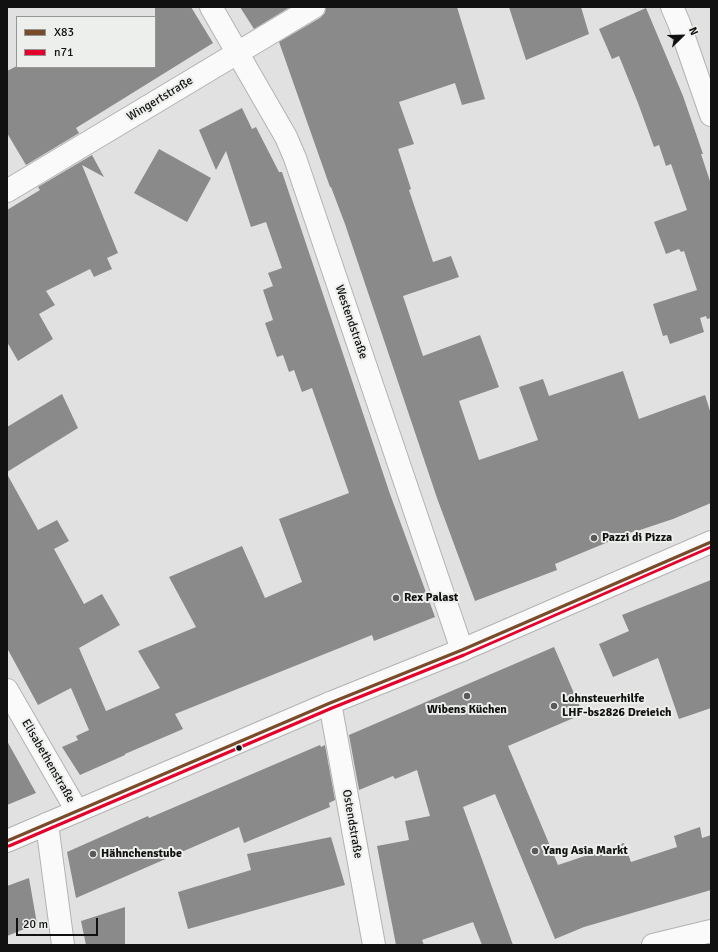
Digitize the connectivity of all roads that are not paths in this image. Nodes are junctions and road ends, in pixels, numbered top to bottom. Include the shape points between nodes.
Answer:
1 (211, 7) edge
2 (314, 7) edge
3 (672, 7) edge
4 (236, 53) junction
5 (711, 115) edge
6 (7, 191) edge
7 (711, 542) edge
8 (462, 650) junction
9 (7, 690) edge
10 (330, 703) junction
11 (77, 811) junction
12 (47, 824) junction
13 (7, 841) edge
14 (711, 931) edge
15 (63, 945) edge
16 (374, 945) edge
17 (653, 945) edge

1 - 4 street, Westendstraße
2 - 4 street, Wingertstraße
3 - 5 street
4 - 6 street, Wingertstraße
4 - 8 street, Westendstraße via 286,137 295,158
7 - 8 street
8 - 10 street
9 - 11 street, Elisabethenstraße
10 - 11 street
10 - 16 street, Ostendstraße
11 - 12 street
12 - 13 street
12 - 15 street
14 - 17 street

